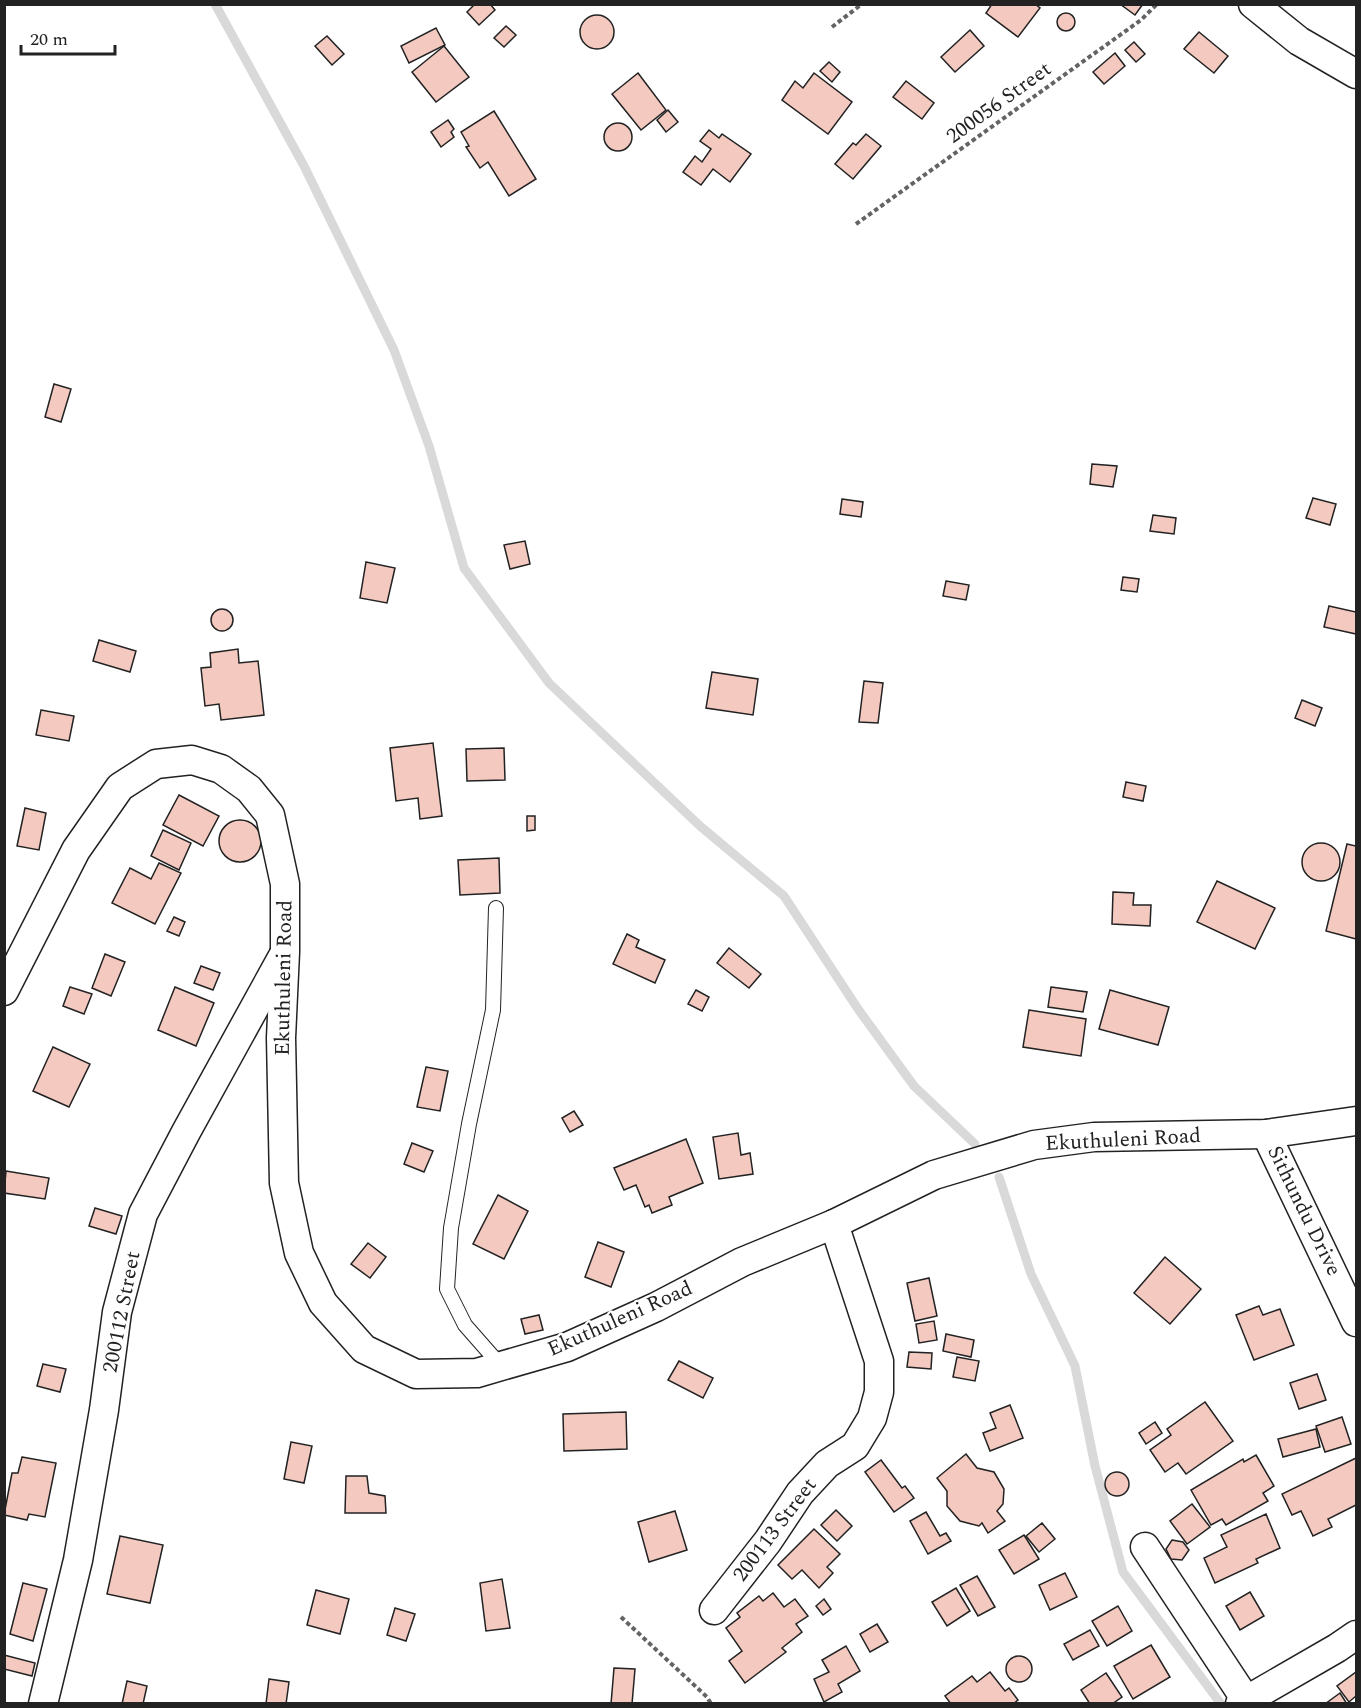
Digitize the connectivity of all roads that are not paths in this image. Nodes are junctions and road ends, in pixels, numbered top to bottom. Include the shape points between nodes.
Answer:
1 (1253, 4) edge
2 (1356, 74) edge
3 (496, 908) dead end
4 (285, 952) junction
5 (4, 991) edge
6 (1356, 1120) edge
7 (1266, 1134) junction
8 (834, 1224) junction
9 (1356, 1322) edge
10 (501, 1366) junction
11 (1145, 1547) dead end
12 (714, 1610) dead end
13 (1356, 1635) edge
14 (1243, 1702) edge
15 (43, 1704) edge

1 - 2 street via 1299,41
3 - 10 lane via 493,1010 451,1228 447,1289 465,1325
4 - 5 street, Ekuthuleni Road via 285,884 270,815 249,789 221,769 192,760 156,764 120,787 76,850
4 - 10 street, Ekuthuleni Road via 281,1038 284,1183 299,1253 323,1303 363,1349 416,1374 477,1373
4 - 15 street, 200112 Street via 143,1214 117,1312 78,1560
6 - 7 street, Ekuthuleni Road
7 - 8 street, Ekuthuleni Road via 1094,1137 1034,1145 934,1175
7 - 9 street, Sithundu Drive
8 - 10 street, Ekuthuleni Road via 742,1262 567,1347
8 - 12 street, 200113 Street via 879,1361 879,1392 872,1418 855,1446 827,1464 800,1493
11 - 14 street
13 - 14 street

